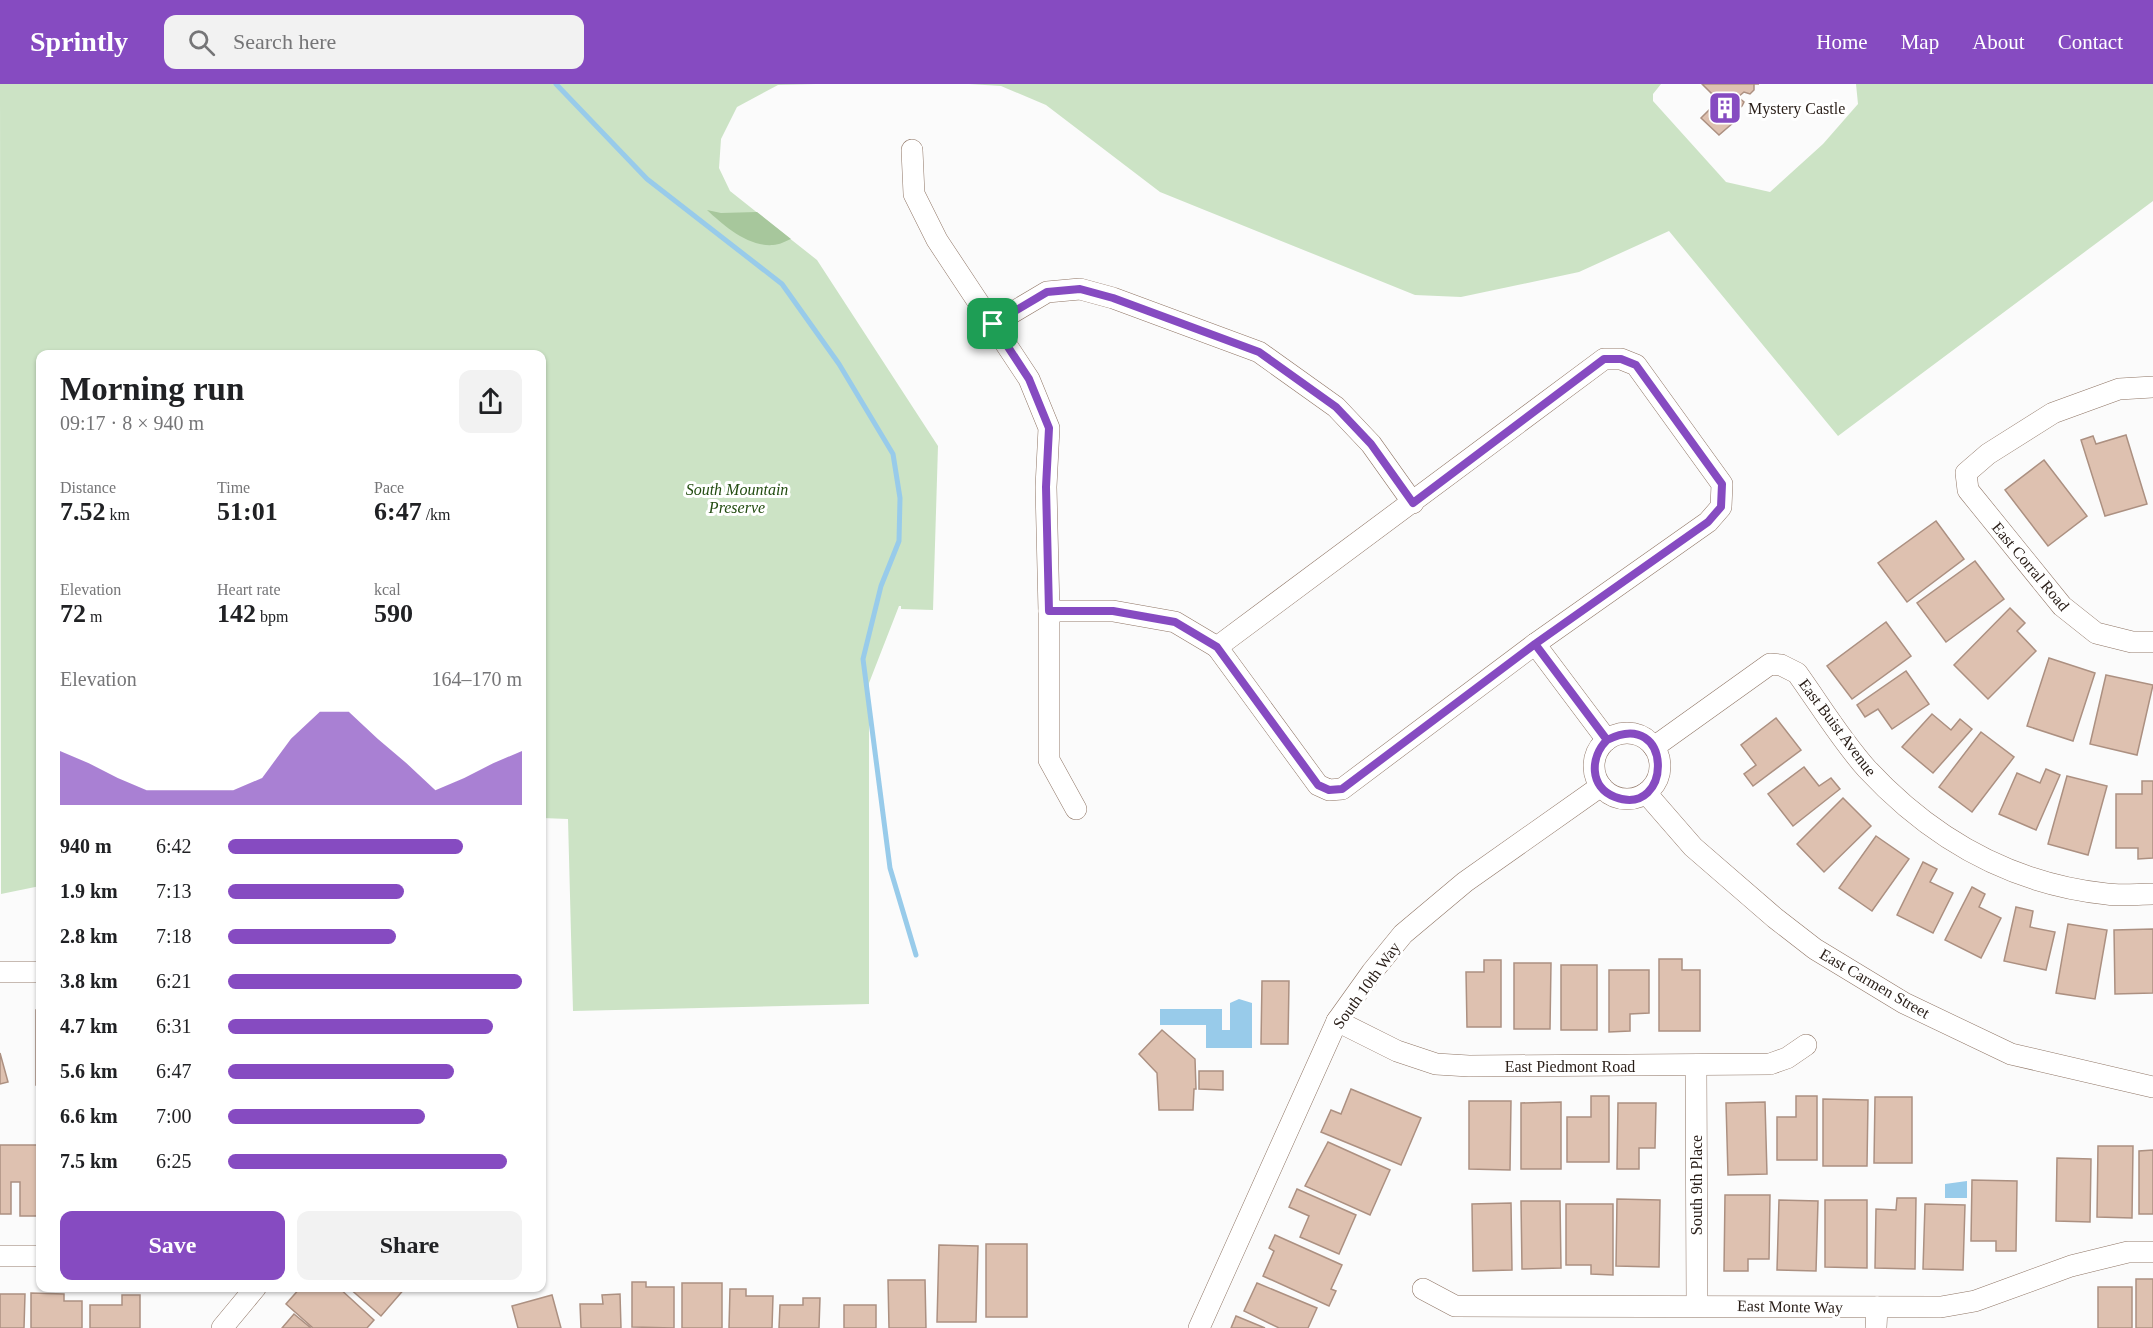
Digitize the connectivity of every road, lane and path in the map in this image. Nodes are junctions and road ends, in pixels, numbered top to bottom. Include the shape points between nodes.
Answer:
1 (912, 150) dead end
2 (993, 324) junction
3 (2153, 387) edge
4 (1413, 503) junction
5 (1049, 611) junction
6 (2153, 642) edge
7 (1535, 644) junction
8 (1217, 647) junction
9 (1607, 740) junction
10 (1654, 747) junction
11 (1601, 786) junction
12 (1646, 793) junction
13 (1076, 808) dead end
14 (2153, 894) edge
15 (0, 972) edge
16 (36, 972) edge
17 (1337, 1021) junction
18 (1806, 1045) dead end
19 (1696, 1065) junction
20 (2153, 1087) edge
21 (2153, 1252) edge
22 (0, 1256) edge
23 (36, 1256) edge
24 (1423, 1289) dead end
25 (246, 1292) edge
26 (1696, 1305) junction
27 (1877, 1307) junction
28 (222, 1328) edge
29 (1199, 1328) edge
30 (1876, 1328) edge

1 - 2 street via 914,195 938,240
2 - 4 street via 1047,292 1080,289 1133,304 1259,352 1336,407 1371,444
2 - 5 street via 1029,379 1049,428
3 - 6 street, East Corral Road via 2119,390 2053,413 1988,454 1966,473 1968,490 2062,606 2096,633 2132,642
4 - 7 street via 1604,359 1621,359 1636,365 1722,484 1721,507 1708,522
4 - 8 street
5 - 8 street via 1113,611 1175,622
5 - 13 street via 1049,760
7 - 8 street via 1342,789 1329,790 1318,785
7 - 9 street
9 - 10 street via 1627,733
9 - 11 street via 1600,747 1594,767
10 - 12 street via 1659,756 1658,776
10 - 14 street, East Buist Avenue via 1770,664 1781,665 1797,673 1865,767 1951,842 2015,873 2061,885 2108,894
11 - 12 street via 1617,798
11 - 17 street, South 10th Way via 1465,882 1403,934
12 - 20 street, East Carmen Street via 1693,847 1775,918 1815,949 1904,1004 2012,1054
15 - 16 street
17 - 19 street, East Piedmont Road via 1436,1064
17 - 29 street, South 10th Way
18 - 19 street, East Piedmont Road via 1770,1064
19 - 26 street, South 9th Place
21 - 27 street, East Monte Way via 2128,1252 2071,1266 1975,1301 1941,1307
22 - 23 street
24 - 26 street, East Monte Way via 1455,1306
25 - 28 street
26 - 27 street, East Monte Way
27 - 30 street

